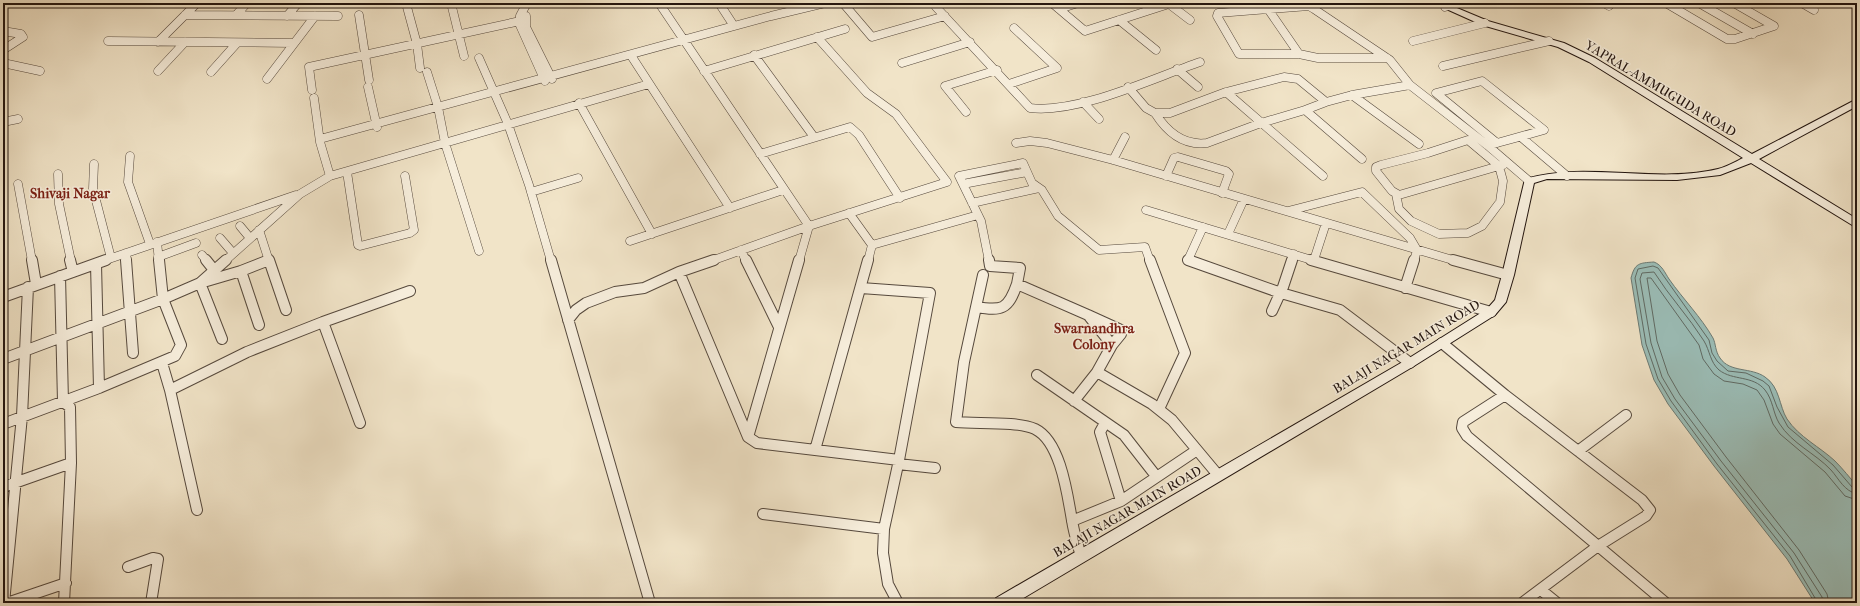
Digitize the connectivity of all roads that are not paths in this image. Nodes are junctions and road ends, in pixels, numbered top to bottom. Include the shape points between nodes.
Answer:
1 (197, 3) edge
2 (247, 3) edge
3 (298, 3) edge
4 (452, 3) edge
5 (527, 3) edge
6 (532, 3) edge
7 (659, 3) edge
8 (719, 3) edge
9 (798, 3) edge
10 (843, 3) edge
11 (1052, 3) edge
12 (1078, 3) edge
13 (1170, 3) edge
14 (1231, 3) edge
15 (1460, 3) edge
16 (1666, 3) edge
17 (1699, 3) edge
18 (1734, 3) edge
19 (1802, 3) edge
20 (822, 4) edge
21 (1441, 5) edge
22 (407, 7) dead end
23 (936, 7) dead end
24 (803, 9) junction
25 (1059, 9) junction
26 (1268, 9) junction
27 (1814, 10) dead end
28 (1241, 11) junction
29 (185, 15) junction
30 (236, 15) junction
31 (359, 15) dead end
32 (780, 15) junction
33 (287, 16) junction
34 (315, 16) junction
35 (338, 16) dead end
36 (945, 16) junction
37 (1118, 20) junction
38 (1190, 20) dead end
39 (522, 23) junction
40 (1485, 23) junction
41 (734, 26) junction
42 (845, 28) dead end
43 (1014, 28) dead end
44 (3, 31) edge
45 (1753, 34) junction
46 (460, 35) junction
47 (817, 37) junction
48 (108, 41) dead end
49 (1413, 41) dead end
50 (1549, 41) junction
51 (158, 42) junction
52 (185, 42) junction
53 (683, 42) junction
54 (970, 42) junction
55 (237, 43) junction
56 (293, 43) junction
57 (416, 44) junction
58 (3, 50) edge
59 (1156, 50) dead end
60 (754, 54) junction
61 (1299, 54) junction
62 (365, 55) junction
63 (464, 56) dead end
64 (632, 57) junction
65 (479, 58) dead end
66 (1387, 58) junction
67 (1200, 62) dead end
68 (3, 63) edge
69 (902, 63) dead end
70 (1443, 66) dead end
71 (1177, 69) junction
72 (997, 70) junction
73 (40, 71) dead end
74 (158, 71) dead end
75 (704, 71) junction
76 (211, 72) dead end
77 (547, 78) junction
78 (267, 79) dead end
79 (649, 84) junction
80 (1009, 84) junction
81 (1410, 85) junction
82 (1198, 86) dead end
83 (1128, 87) junction
84 (312, 90) dead end
85 (1226, 92) junction
86 (494, 93) junction
87 (1352, 95) junction
88 (314, 98) dead end
89 (1083, 102) junction
90 (1326, 102) junction
91 (1857, 102) edge
92 (579, 103) junction
93 (438, 109) junction
94 (1305, 110) junction
95 (966, 112) dead end
96 (1155, 113) junction
97 (18, 119) dead end
98 (1100, 119) dead end
99 (3, 122) edge
100 (1261, 123) junction
101 (508, 124) junction
102 (376, 125) junction
103 (814, 137) junction
104 (1521, 137) junction
105 (1125, 138) dead end
106 (320, 140) junction
107 (445, 143) junction
108 (1016, 143) dead end
109 (1497, 143) junction
110 (1419, 144) dead end
111 (1487, 145) junction
112 (760, 154) junction
113 (130, 156) dead end
114 (1753, 158) junction
115 (1362, 159) dead end
116 (1113, 160) junction
117 (94, 164) dead end
118 (1508, 164) junction
119 (1499, 166) junction
120 (347, 172) junction
121 (58, 174) dead end
122 (330, 176) junction
123 (405, 176) dead end
124 (1166, 176) junction
125 (1323, 176) dead end
126 (1567, 176) junction
127 (578, 178) dead end
128 (1529, 181) junction
129 (18, 184) dead end
130 (1040, 188) junction
131 (783, 190) junction
132 (531, 192) junction
133 (1222, 193) junction
134 (300, 194) junction
135 (1396, 194) junction
136 (900, 198) junction
137 (1244, 200) junction
138 (972, 203) junction
139 (730, 208) junction
140 (1146, 210) dead end
141 (1287, 212) junction
142 (849, 213) junction
143 (978, 215) junction
144 (1326, 223) junction
145 (1857, 224) edge
146 (240, 226) dead end
147 (809, 226) junction
148 (1204, 227) junction
149 (259, 230) junction
150 (652, 234) junction
151 (1228, 234) junction
152 (220, 238) dead end
153 (250, 238) junction
154 (630, 241) dead end
155 (153, 243) junction
156 (196, 243) dead end
157 (872, 245) junction
158 (741, 250) junction
159 (1418, 250) junction
160 (479, 251) dead end
161 (126, 253) junction
162 (233, 253) junction
163 (1294, 254) junction
164 (202, 255) dead end
165 (158, 257) junction
166 (111, 258) junction
167 (269, 260) junction
168 (1314, 260) junction
169 (96, 264) junction
170 (214, 270) junction
171 (241, 271) junction
172 (73, 272) junction
173 (679, 272) junction
174 (983, 275) dead end
175 (1508, 275) junction
176 (60, 276) junction
177 (198, 280) junction
178 (1017, 284) junction
179 (32, 286) junction
180 (861, 288) junction
181 (1405, 288) junction
182 (410, 290) dead end
183 (1281, 293) junction
184 (3, 297) edge
185 (163, 299) junction
186 (976, 307) junction
187 (286, 310) dead end
188 (129, 311) junction
189 (1272, 311) dead end
190 (1491, 312) junction
191 (1088, 315) junction
192 (568, 320) junction
193 (97, 322) junction
194 (323, 322) junction
195 (259, 325) dead end
196 (779, 327) junction
197 (61, 336) junction
198 (222, 339) dead end
199 (1442, 343) junction
200 (1112, 345) junction
201 (25, 350) junction
202 (133, 353) dead end
203 (3, 359) edge
204 (162, 363) junction
205 (1410, 363) junction
206 (1097, 372) junction
207 (1037, 375) dead end
208 (99, 388) junction
209 (170, 390) junction
210 (1505, 395) junction
211 (1074, 401) junction
212 (63, 402) junction
213 (1159, 409) junction
214 (1626, 415) dead end
215 (22, 416) junction
216 (360, 423) dead end
217 (1105, 423) junction
218 (3, 424) edge
219 (748, 437) junction
220 (815, 450) junction
221 (1197, 450) junction
222 (1578, 451) junction
223 (899, 462) junction
224 (71, 463) junction
225 (935, 468) dead end
226 (1218, 475) junction
227 (1156, 476) junction
228 (16, 482) junction
229 (3, 486) edge
230 (1122, 501) junction
231 (197, 510) dead end
232 (763, 514) dead end
233 (1072, 521) junction
234 (884, 529) junction
235 (1598, 546) junction
236 (1081, 556) junction
237 (128, 567) dead end
238 (66, 583) junction
239 (1541, 590) junction
240 (5, 603) edge
241 (64, 603) edge
242 (151, 603) edge
243 (650, 603) edge
244 (898, 603) edge
245 (1001, 603) edge
246 (1522, 603) edge
247 (1557, 603) edge
248 (1666, 603) edge

1 - 29 street
2 - 30 street
3 - 33 street
4 - 46 street
5 - 39 street
6 - 39 street
7 - 53 street
8 - 41 street
9 - 24 street
10 - 36 street via 872,37
11 - 25 street
12 - 25 street
13 - 37 street
13 - 38 street
14 - 28 street
15 - 21 street
16 - 45 street via 1725,38 1735,39
17 - 45 street
18 - 45 street via 1774,26
19 - 27 street
20 - 24 street
21 - 40 street, YAPRAL-AMMUGUDA ROAD
22 - 57 street
23 - 36 street
24 - 32 street
25 - 37 street via 1085,31
26 - 28 street
26 - 61 street
26 - 66 street via 1309,6
28 - 61 street via 1218,13 1217,16 1240,54
29 - 30 street
29 - 51 street
30 - 33 street
31 - 62 street
32 - 41 street
32 - 53 street via 774,19
33 - 34 street
34 - 35 street
34 - 56 street
36 - 54 street
37 - 59 street
39 - 46 street
39 - 77 street
40 - 49 street
40 - 50 street, YAPRAL-AMMUGUDA ROAD
41 - 53 street
42 - 47 street
43 - 80 street via 1057,68
44 - 58 street via 21,34 23,37
46 - 57 street
46 - 63 street
47 - 60 street
47 - 136 street via 867,93 896,114 947,182
48 - 51 street
50 - 70 street
50 - 114 street, YAPRAL-AMMUGUDA ROAD via 1592,60
51 - 52 street
52 - 55 street
52 - 74 street
53 - 64 street
53 - 75 street
53 - 77 street
54 - 69 street
54 - 72 street
55 - 56 street
55 - 76 street
56 - 78 street
57 - 62 street
57 - 93 street
60 - 75 street
60 - 103 street
61 - 66 street via 1318,58
62 - 84 street via 309,67
62 - 102 street
64 - 77 street
64 - 79 street
65 - 86 street
66 - 81 street
67 - 71 street
68 - 73 street
71 - 82 street
71 - 83 street
72 - 80 street
72 - 95 street via 945,86
75 - 112 street
77 - 86 street
79 - 92 street
79 - 139 street
80 - 89 street via 1030,108 1037,110
81 - 87 street
81 - 111 street
83 - 89 street
83 - 96 street via 1146,108
85 - 90 street via 1291,77 1298,78
85 - 96 street via 1170,113
85 - 100 street
86 - 93 street
86 - 101 street
87 - 90 street
87 - 110 street
88 - 106 street
89 - 98 street
90 - 94 street
91 - 114 street
92 - 101 street
92 - 150 street
93 - 102 street
93 - 107 street
94 - 100 street
94 - 115 street
96 - 100 street via 1163,126 1177,138 1198,144
97 - 99 street
100 - 125 street
101 - 107 street
101 - 132 street
102 - 106 street
103 - 112 street
103 - 136 street via 846,127 854,128
104 - 109 street
104 - 109 street via 1544,130 1482,81 1436,93
104 - 126 street
105 - 116 street
106 - 122 street
107 - 120 street
107 - 160 street
108 - 116 street via 1047,143
109 - 111 street
111 - 118 street
112 - 131 street
113 - 155 street via 128,182
114 - 126 street via 1720,172 1677,178
114 - 145 street, YAPRAL-AMMUGUDA ROAD
116 - 124 street
117 - 166 street via 93,189
118 - 119 street
118 - 128 street
119 - 135 street via 1403,195
119 - 135 street via 1468,140 1376,167 1376,171
119 - 135 street via 1503,181 1500,202 1482,226 1468,233 1439,234 1411,221 1399,209
120 - 122 street
120 - 123 street via 360,246 414,230
121 - 172 street via 59,204
122 - 134 street
124 - 133 street
124 - 133 street via 1174,158 1178,157 1226,171 1229,174
126 - 128 street via 1547,176
127 - 132 street
128 - 175 street, BALAJI NAGAR MAIN ROAD
129 - 179 street
130 - 138 street
130 - 138 street via 1032,183 1022,163 959,176
130 - 213 street via 1058,216 1099,250 1145,247 1185,353
131 - 139 street
131 - 147 street
132 - 192 street
133 - 137 street
134 - 149 street
134 - 155 street
136 - 142 street
137 - 141 street
137 - 151 street
138 - 143 street
139 - 150 street
140 - 148 street
141 - 144 street
141 - 159 street via 1362,192 1410,238
142 - 147 street
142 - 157 street
143 - 157 street
143 - 178 street via 982,221 990,266 1020,268
144 - 159 street
144 - 168 street
146 - 153 street
147 - 158 street
147 - 196 street
148 - 151 street
148 - 183 street via 1188,260
149 - 153 street
149 - 167 street
150 - 154 street
151 - 163 street
152 - 162 street
153 - 162 street
155 - 161 street
155 - 165 street
156 - 165 street
157 - 180 street
158 - 173 street
158 - 196 street
159 - 175 street
159 - 181 street
161 - 166 street
161 - 188 street
162 - 170 street
163 - 168 street
163 - 183 street
164 - 170 street
165 - 185 street
166 - 169 street
167 - 171 street
167 - 187 street
168 - 181 street
169 - 172 street
169 - 193 street
170 - 177 street
171 - 177 street
171 - 195 street
172 - 176 street
173 - 192 street via 644,288 615,292 586,303
173 - 219 street
174 - 186 street
175 - 190 street, BALAJI NAGAR MAIN ROAD via 1500,302
176 - 179 street
176 - 197 street
177 - 185 street
177 - 198 street
178 - 186 street via 1012,301 1005,308 999,311
178 - 191 street
179 - 184 street
179 - 201 street
180 - 220 street
180 - 223 street via 930,293
181 - 190 street
182 - 194 street
183 - 189 street
183 - 205 street via 1340,310
185 - 188 street
185 - 204 street via 181,345 175,356
186 - 233 street via 964,362 956,422 1036,430 1049,441 1057,456
188 - 193 street
188 - 202 street
190 - 199 street, BALAJI NAGAR MAIN ROAD
191 - 200 street
191 - 200 street via 1121,330 1121,334
192 - 243 street
193 - 197 street
193 - 208 street
194 - 209 street via 247,352
194 - 216 street
196 - 219 street
197 - 201 street
197 - 212 street
199 - 205 street, BALAJI NAGAR MAIN ROAD
199 - 210 street
200 - 206 street
201 - 203 street
201 - 215 street
204 - 208 street
204 - 209 street
205 - 226 street, BALAJI NAGAR MAIN ROAD
206 - 211 street
206 - 213 street
207 - 211 street
208 - 212 street
209 - 231 street
210 - 222 street
210 - 235 street via 1463,422 1462,428 1467,436
211 - 217 street
212 - 215 street
212 - 224 street via 70,407
213 - 221 street via 1172,420
214 - 222 street
215 - 218 street
215 - 228 street
217 - 227 street via 1124,435
217 - 230 street via 1100,432
219 - 220 street via 757,443
220 - 223 street
221 - 226 street
221 - 227 street
222 - 235 street via 1642,500 1650,510 1646,516
223 - 225 street
223 - 234 street
224 - 228 street
224 - 238 street
226 - 236 street, BALAJI NAGAR MAIN ROAD
227 - 230 street
228 - 229 street
228 - 240 street
230 - 233 street
232 - 234 street
233 - 236 street
234 - 244 street via 883,553 888,584
235 - 239 street
235 - 248 street
236 - 245 street, BALAJI NAGAR MAIN ROAD
237 - 242 street via 153,558 158,559
238 - 240 street
238 - 241 street
239 - 246 street
239 - 247 street

